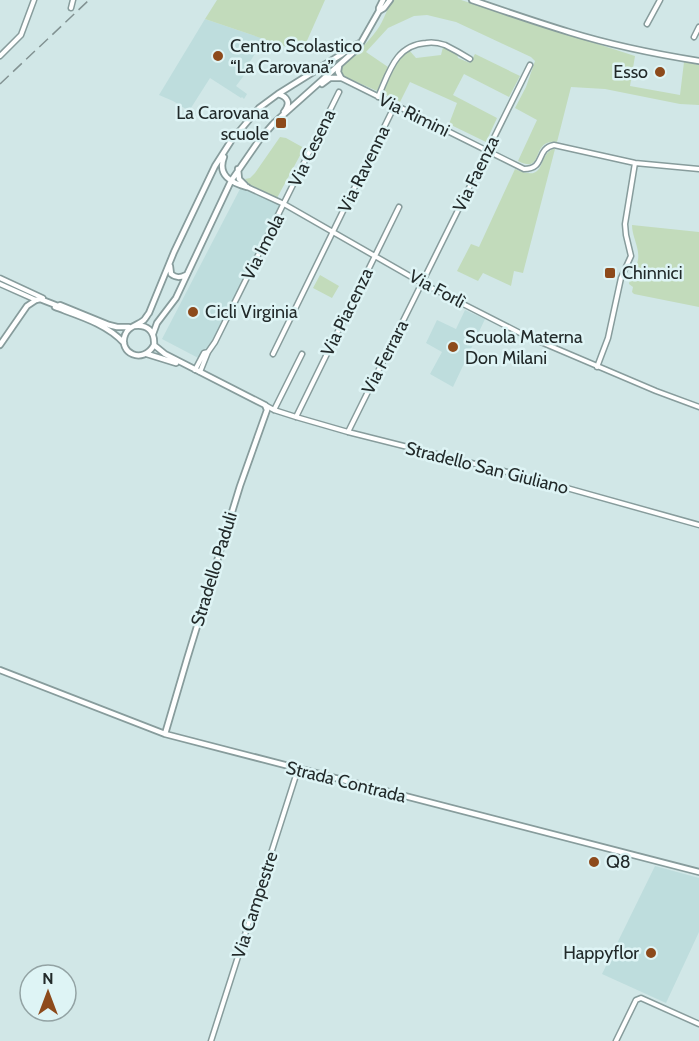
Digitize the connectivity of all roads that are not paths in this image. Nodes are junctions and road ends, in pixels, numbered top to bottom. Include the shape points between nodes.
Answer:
1 (34, 0) edge
2 (73, 0) edge
3 (383, 0) edge
4 (390, 0) edge
5 (472, 0) edge
6 (660, 0) edge
7 (71, 8) dead end
8 (380, 11) junction
9 (647, 24) dead end
10 (699, 27) edge
11 (694, 37) dead end
12 (360, 43) junction
13 (0, 56) edge
14 (470, 59) dead end
15 (699, 61) edge
16 (339, 65) junction
17 (530, 65) dead end
18 (341, 78) junction
19 (339, 92) dead end
20 (278, 94) junction
21 (378, 96) junction
22 (304, 97) junction
23 (395, 105) junction
24 (279, 119) junction
25 (231, 141) junction
26 (487, 151) junction
27 (635, 162) junction
28 (238, 168) junction
29 (699, 169) edge
30 (231, 181) junction
31 (239, 185) junction
32 (247, 187) junction
33 (284, 204) junction
34 (399, 207) dead end
35 (213, 218) junction
36 (332, 232) junction
37 (174, 252) junction
38 (375, 256) junction
39 (186, 275) junction
40 (0, 281) edge
41 (422, 282) junction
42 (23, 294) junction
43 (36, 300) junction
44 (60, 305) junction
45 (27, 306) junction
46 (132, 327) junction
47 (153, 334) junction
48 (124, 343) junction
49 (0, 345) edge
50 (154, 345) junction
51 (147, 354) junction
52 (273, 354) dead end
53 (302, 354) dead end
54 (188, 366) junction
55 (597, 367) junction
56 (197, 371) junction
57 (265, 405) junction
58 (699, 407) edge
59 (274, 410) junction
60 (296, 417) junction
61 (348, 432) junction
62 (699, 525) edge
63 (0, 670) edge
64 (165, 734) junction
65 (298, 769) junction
66 (699, 872) edge
67 (699, 1024) edge
68 (211, 1041) edge
69 (616, 1041) edge

1 - 13 street via 21,35
2 - 7 street
3 - 8 street
4 - 8 street
5 - 15 street via 568,32
6 - 9 street
8 - 12 street
10 - 11 street
12 - 16 street
12 - 20 street
14 - 21 street via 439,43 414,45 400,53
16 - 18 street
16 - 22 street
17 - 26 street, Via Faenza
18 - 21 street, Via Rimini
18 - 22 street via 330,78
19 - 33 street, Via Cesena
20 - 24 street via 286,97 288,104
20 - 25 street via 259,108
21 - 23 street, Via Rimini
22 - 24 street
23 - 26 street, Via Rimini
23 - 36 street, Via Ravenna
24 - 28 street
25 - 30 street via 221,169
25 - 37 street
26 - 27 street, Via Rimini via 524,169 537,165 544,150 554,145
26 - 41 street, Via Faenza
27 - 29 street
27 - 55 street via 625,224 631,256 621,278 609,338
28 - 30 street
28 - 32 street via 239,179
30 - 31 street
30 - 35 street
31 - 32 street
31 - 35 street via 229,191
32 - 33 street, Via Forlì
33 - 36 street, Via Forlì
33 - 56 street, Via Imola
34 - 38 street, Via Piacenza
35 - 39 street
36 - 38 street, Via Forlì
36 - 52 street, Via Ravenna
37 - 39 street via 171,274 178,278
37 - 46 street via 145,320
38 - 41 street, Via Forlì
38 - 60 street, Via Piacenza
39 - 47 street
40 - 42 street
40 - 44 street
41 - 55 street, Via Forlì via 522,334
41 - 61 street, Via Ferrara
42 - 43 street
42 - 45 street
43 - 44 street
43 - 45 street
43 - 48 street via 91,321
44 - 46 street via 109,326
45 - 49 street
46 - 47 street via 141,325
46 - 48 street via 124,336
47 - 50 street
48 - 51 street via 134,355
50 - 51 street
50 - 54 street, Stradello San Giuliano
51 - 54 street, Stradello San Giuliano
53 - 59 street
54 - 56 street, Stradello San Giuliano
55 - 58 street, Via Forlì
56 - 57 street, Stradello San Giuliano
57 - 59 street, Stradello San Giuliano
57 - 64 street, Stradello Paduli via 267,412 240,486
59 - 60 street, Stradello San Giuliano
60 - 61 street, Stradello San Giuliano
61 - 62 street, Stradello San Giuliano
63 - 64 street, Strada Contrada
64 - 65 street, Strada Contrada
65 - 66 street, Strada Contrada
65 - 68 street, Via Campestre
67 - 69 street via 641,998 636,1000

